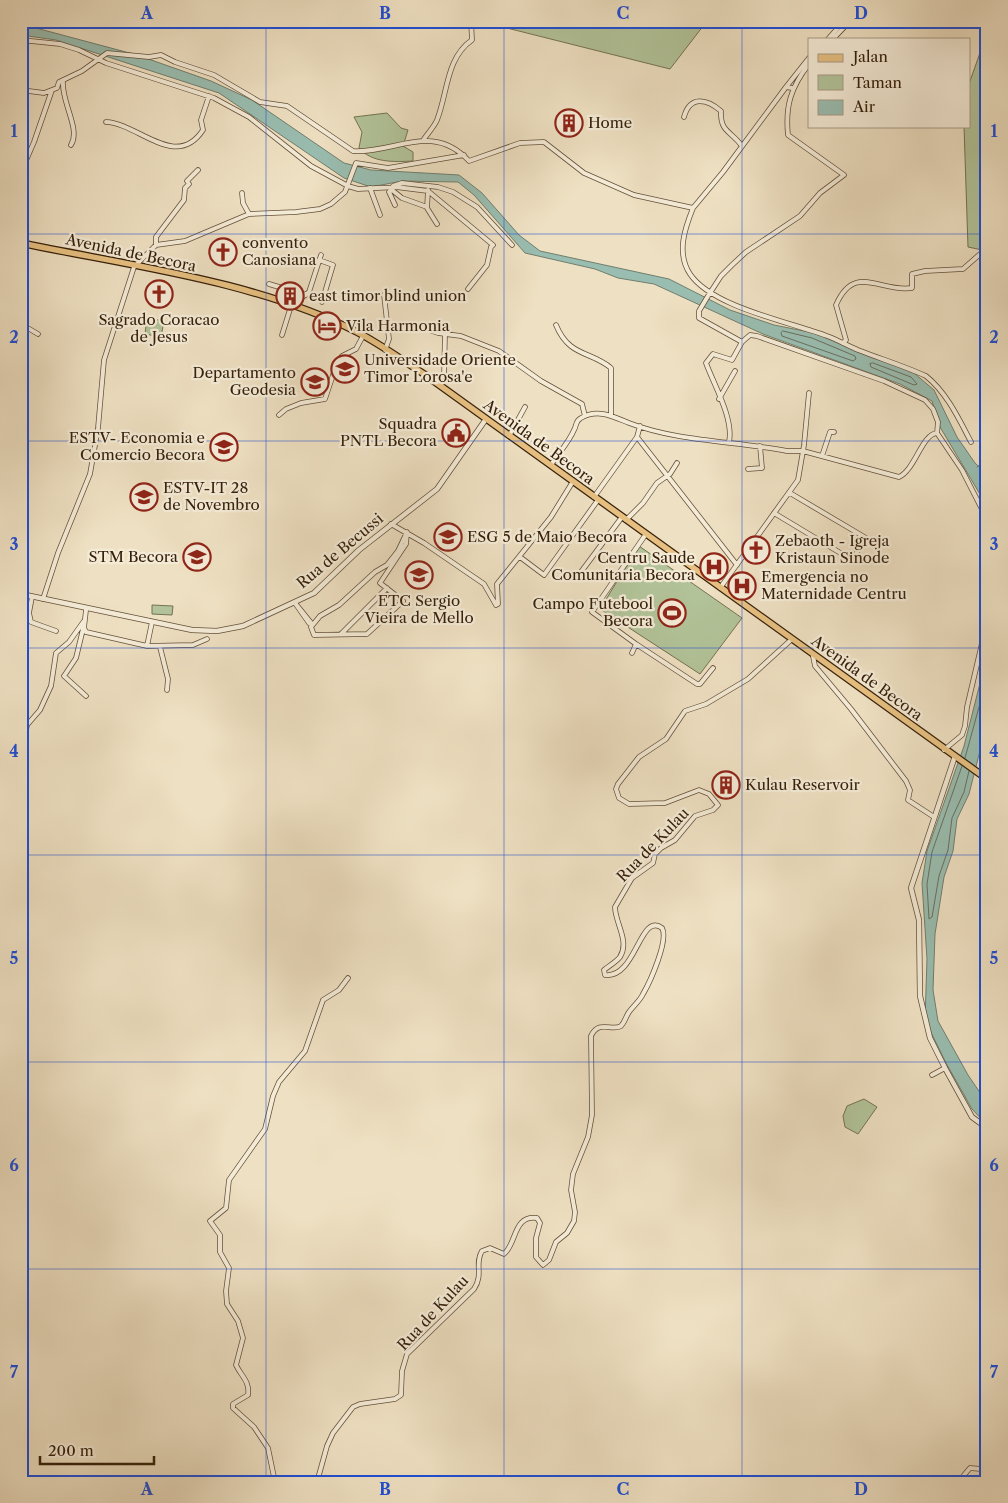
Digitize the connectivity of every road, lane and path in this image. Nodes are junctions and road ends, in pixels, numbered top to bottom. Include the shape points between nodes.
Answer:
1 (471, 21) edge
2 (844, 21) edge
3 (850, 21) edge
4 (829, 38) edge
5 (834, 38) edge
6 (21, 40) edge
7 (99, 58) junction
8 (808, 59) edge
9 (808, 65) edge
10 (63, 81) junction
11 (786, 87) junction
12 (792, 88) junction
13 (21, 90) edge
14 (52, 90) junction
15 (209, 96) junction
16 (684, 117) dead end
17 (106, 122) dead end
18 (424, 139) junction
19 (71, 145) dead end
20 (742, 146) junction
21 (464, 155) junction
22 (198, 170) dead end
23 (21, 172) edge
24 (348, 186) junction
25 (370, 188) junction
26 (428, 189) junction
27 (242, 193) dead end
28 (395, 205) dead end
29 (427, 206) junction
30 (693, 208) junction
31 (249, 214) junction
32 (380, 215) dead end
33 (438, 224) dead end
34 (21, 243) edge
35 (156, 245) junction
36 (512, 245) dead end
37 (987, 248) edge
38 (134, 266) junction
39 (268, 284) dead end
40 (468, 289) dead end
41 (306, 295) junction
42 (384, 295) dead end
43 (709, 295) junction
44 (322, 302) dead end
45 (293, 306) junction
46 (21, 324) edge
47 (417, 326) dead end
48 (556, 326) dead end
49 (444, 333) junction
50 (38, 334) dead end
51 (282, 335) dead end
52 (363, 336) junction
53 (742, 342) junction
54 (843, 343) junction
55 (385, 350) junction
56 (735, 371) dead end
57 (440, 386) junction
58 (809, 393) dead end
59 (719, 399) junction
60 (525, 407) dead end
61 (611, 414) junction
62 (279, 415) dead end
63 (585, 416) junction
64 (486, 419) junction
65 (640, 426) junction
66 (834, 432) dead end
67 (937, 432) junction
68 (510, 436) junction
69 (637, 437) junction
70 (729, 442) junction
71 (971, 442) dead end
72 (760, 446) junction
73 (803, 451) junction
74 (822, 456) junction
75 (677, 463) dead end
76 (550, 466) junction
77 (748, 469) dead end
78 (667, 476) junction
79 (572, 483) junction
80 (790, 493) junction
81 (596, 498) junction
82 (774, 513) junction
83 (624, 519) junction
84 (987, 519) edge
85 (391, 524) junction
86 (406, 532) junction
87 (646, 534) junction
88 (520, 557) junction
89 (737, 565) junction
90 (578, 576) dead end
91 (387, 588) junction
92 (720, 588) junction
93 (21, 594) edge
94 (32, 597) junction
95 (43, 599) junction
96 (86, 610) junction
97 (84, 621) junction
98 (152, 622) junction
99 (987, 622) edge
100 (312, 625) junction
101 (84, 628) junction
102 (56, 631) dead end
103 (341, 634) junction
104 (207, 639) dead end
105 (792, 639) junction
106 (636, 644) junction
107 (146, 646) junction
108 (160, 647) junction
109 (632, 653) dead end
110 (813, 656) junction
111 (713, 668) dead end
112 (167, 690) dead end
113 (86, 696) dead end
114 (21, 743) edge
115 (944, 750) junction
116 (957, 757) junction
117 (986, 778) edge
118 (934, 818) junction
119 (348, 978) dead end
120 (945, 1068) junction
121 (932, 1075) dead end
122 (987, 1128) edge
123 (987, 1266) edge
124 (987, 1283) edge
125 (987, 1477) edge
126 (275, 1482) edge
127 (317, 1482) edge
128 (962, 1482) edge

1 - 18 street via 472,40 462,47 452,64 436,121
2 - 4 street
3 - 5 street
6 - 7 street via 60,44
7 - 10 street
7 - 15 street
7 - 18 street via 107,53 161,55 214,76 260,102 287,106 353,151 364,152
8 - 11 street
9 - 12 street
10 - 14 street
10 - 19 street via 62,93 74,129
11 - 12 street
11 - 20 street
12 - 43 street via 787,114 788,136 844,175 820,193 788,226 746,252 721,276
13 - 14 street via 44,93
14 - 23 street
15 - 17 street via 202,120 203,130 193,141 178,147 138,135 118,122
15 - 24 street via 249,117 311,166
16 - 20 street via 689,104 694,101 718,108 723,127
18 - 21 street via 459,150
20 - 30 street
21 - 24 street via 388,168 356,162
21 - 30 street via 469,160 520,143 544,142 584,173 634,195
22 - 35 street via 188,181 184,200 156,237
24 - 25 street
24 - 31 street via 342,197 320,209
25 - 26 street via 402,183
25 - 32 street
26 - 29 street
26 - 36 street via 438,187 453,192 477,207
26 - 40 street via 493,245 487,265
27 - 31 street
28 - 29 street via 388,192 392,190 402,198
29 - 33 street
30 - 43 street via 682,240 684,261 689,273
31 - 35 street via 185,241
34 - 38 main road, Avenida de Becora
35 - 38 street
37 - 54 street via 963,269 912,274 912,288 894,288 874,282 850,285 842,291 836,305 846,340
38 - 45 main road, Avenida de Becora via 216,283
38 - 95 street via 104,360 90,474
39 - 41 street
41 - 44 street via 320,258 333,265
41 - 45 street
42 - 55 street via 389,339
43 - 53 street via 698,315
43 - 54 street
45 - 51 street
45 - 52 main road, Avenida de Becora
46 - 50 street
47 - 49 street
48 - 61 street via 567,343 611,368
49 - 57 street via 444,377
49 - 63 street via 499,351 541,381 582,404
52 - 55 main road, Avenida de Becora
52 - 62 street via 356,349 342,356 336,366 326,400 301,403
53 - 59 street via 732,360 713,354 706,363
53 - 67 street via 750,335 756,336 915,395 932,409 938,422
54 - 71 street via 926,376 953,408
55 - 57 main road, Avenida de Becora
56 - 59 street
57 - 64 main road, Avenida de Becora
58 - 73 street
59 - 70 street via 727,416
60 - 68 street
61 - 63 street
61 - 65 street
63 - 76 street via 576,423 575,430
64 - 68 main road, Avenida de Becora
64 - 85 street, Rua de Becussi via 437,489
65 - 69 street
65 - 70 street
66 - 74 street via 830,432
67 - 74 street via 928,437 915,460 899,477
67 - 84 street via 962,470
68 - 76 main road, Avenida de Becora
69 - 78 street
69 - 81 street
70 - 72 street
72 - 73 street
72 - 77 street via 762,468
73 - 74 street
73 - 80 street via 798,480
75 - 78 street
76 - 79 main road, Avenida de Becora
78 - 83 street via 657,482 642,503
78 - 89 street
79 - 81 main road, Avenida de Becora
79 - 88 street
80 - 82 street
80 - 82 street via 866,538 852,560
81 - 83 main road, Avenida de Becora
81 - 88 street via 544,575
82 - 89 street
83 - 87 main road, Avenida de Becora
83 - 90 street
85 - 86 street
85 - 98 street, Rua de Becussi via 314,593 244,626 202,631
86 - 88 street via 484,584 496,605 497,584
86 - 91 street via 406,544 380,583
86 - 100 street via 398,551 387,565
87 - 92 main road, Avenida de Becora
87 - 106 street via 592,612
89 - 92 street
91 - 103 street
91 - 103 street via 403,601 367,634
92 - 105 main road, Avenida de Becora
93 - 94 street, Rua de Becussi
94 - 95 street, Rua de Becussi
94 - 102 street via 31,622
95 - 96 street, Rua de Becussi
96 - 97 street
96 - 98 street, Rua de Becussi
97 - 101 street
97 - 114 street via 69,642 56,652 51,686 40,710 27,725
98 - 107 street
99 - 115 street via 962,736
100 - 100 street via 309,623 295,604
100 - 103 street via 314,635
101 - 107 street via 88,633
101 - 113 street via 76,658 64,676
104 - 108 street via 197,645
105 - 110 main road, Avenida de Becora
105 - 127 street, Rua de Kulau via 748,679 706,704 685,711 666,740 639,757 616,789 619,798 629,804 665,803 699,790 710,794 718,805 695,816 680,835 661,848 652,863 632,878 615,907 623,948 619,957 604,970 605,975 632,959 650,926 662,928 664,938 643,994 623,1024 616,1028 604,1026 591,1036 592,1115 588,1137 573,1174 571,1196 575,1217 571,1228 556,1242 549,1260 543,1265 536,1257 540,1223 537,1218 520,1223 504,1254 490,1248 482,1251 478,1258 480,1277 474,1289 407,1354 402,1370 401,1395 353,1408 333,1433
106 - 109 street
106 - 111 street via 697,684
107 - 108 street
108 - 112 street via 168,678
110 - 115 main road, Avenida de Becora
110 - 118 street via 815,666 906,781 910,790 908,800
115 - 116 main road, Avenida de Becora
116 - 117 main road, Avenida de Becora
116 - 118 street
118 - 120 street via 911,890 919,920 920,996 930,1038
119 - 126 street via 339,990 322,1001 305,1051 275,1089 266,1129 229,1180 226,1208 210,1221 220,1235 220,1252 229,1268 227,1304 238,1321 243,1338 236,1365 249,1390 233,1404 233,1408 254,1427 265,1444
120 - 121 street
120 - 122 street via 972,1117
123 - 124 street via 982,1272
125 - 128 street via 981,1469 970,1468

